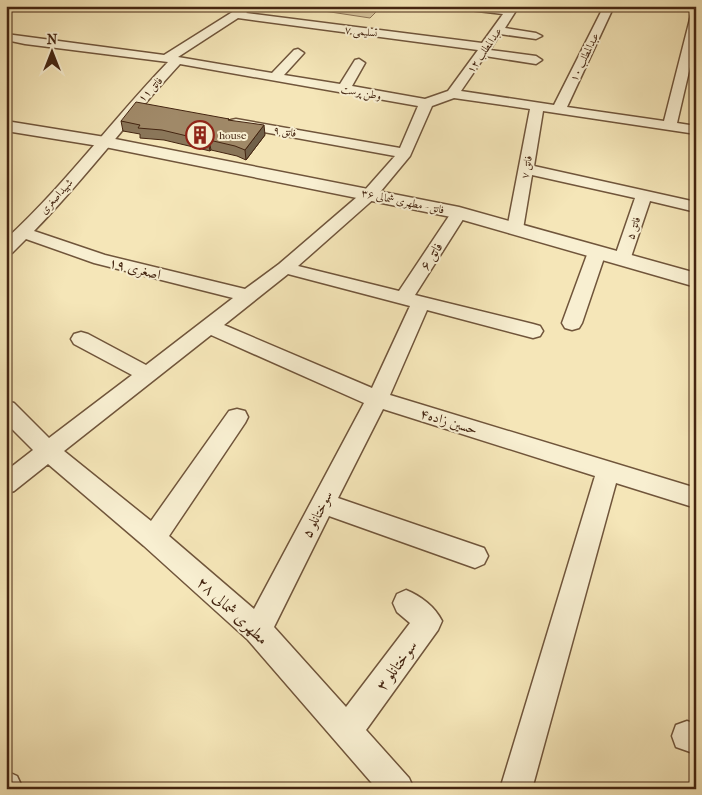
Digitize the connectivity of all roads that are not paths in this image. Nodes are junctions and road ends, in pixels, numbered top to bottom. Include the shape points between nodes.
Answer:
1 (249, 6) edge
2 (460, 6) edge
3 (609, 6) edge
4 (513, 9) edge
5 (236, 15) junction
6 (696, 15) edge
7 (387, 25) dead end
8 (536, 36) dead end
9 (6, 37) edge
10 (25, 42) junction
11 (489, 42) junction
12 (6, 51) edge
13 (298, 53) dead end
14 (172, 60) junction
15 (536, 60) dead end
16 (359, 63) dead end
17 (275, 77) junction
18 (344, 89) junction
19 (453, 94) junction
20 (426, 103) junction
21 (135, 105) junction
22 (537, 106) junction
23 (154, 108) edge
24 (559, 108) junction
25 (218, 120) edge
26 (7, 125) edge
27 (670, 125) junction
28 (696, 130) edge
29 (105, 142) junction
30 (405, 153) junction
31 (526, 169) junction
32 (370, 194) junction
33 (644, 196) junction
34 (696, 207) edge
35 (459, 213) junction
36 (515, 229) junction
37 (24, 233) junction
38 (6, 249) edge
39 (597, 252) junction
40 (623, 259) junction
41 (285, 268) junction
42 (696, 280) edge
43 (248, 296) junction
44 (412, 301) junction
45 (572, 323) dead end
46 (208, 326) junction
47 (533, 330) dead end
48 (81, 339) dead end
49 (146, 374) junction
50 (377, 399) junction
51 (6, 408) edge
52 (237, 417) dead end
53 (48, 451) junction
54 (608, 470) junction
55 (6, 484) edge
56 (696, 498) edge
57 (323, 503) junction
58 (154, 538) junction
59 (475, 556) dead end
60 (406, 603) dead end
61 (258, 630) junction
62 (347, 731) junction
63 (398, 789) edge
64 (516, 789) edge

1 - 5 street, فاتق ۱۱
2 - 4 street
3 - 24 street, عبدالمطلب ۱۰
4 - 11 street, عبدالمطلب ۱۲
5 - 11 street, تسلیمی ۷
5 - 14 street, فاتق ۱۱
6 - 27 street
7 - 11 street
8 - 11 street
9 - 10 street, وطن پرست
10 - 12 street
10 - 14 street, وطن پرست
11 - 15 street
11 - 19 street, عبدالمطلب ۱۲
13 - 17 street
14 - 17 street, وطن پرست
14 - 21 street, فاتق ۱۱
16 - 18 street
17 - 18 street, وطن پرست
18 - 20 street, وطن پرست
19 - 20 street, وطن پرست
19 - 22 street, وطن پرست
20 - 30 street
21 - 23 street
21 - 29 street, فاتق ۱۱
22 - 24 street, وطن پرست
22 - 31 street, فاتق ۷
24 - 27 street, وطن پرست
25 - 30 street, فاتق ۹
26 - 29 street, فاتق - مطهری شمالی ۳۶
27 - 28 street, وطن پرست
29 - 32 street, فاتق - مطهری شمالی ۳۶
29 - 37 street, شهیداصغری
30 - 32 street
31 - 33 street
31 - 36 street, فاتق ۷
32 - 35 street, فاتق - مطهری شمالی ۳۶
32 - 41 street
33 - 34 street
33 - 40 street, فاتق ۵
35 - 36 street, فاتق - مطهری شمالی ۳۶
35 - 44 street, فاتق ۶
36 - 39 street, فاتق - مطهری شمالی ۳۶
37 - 38 street, شهیداصغری
37 - 43 street, اصغری ۱۹ via 100,259
39 - 40 street, فاتق - مطهری شمالی ۳۶
39 - 45 street
40 - 42 street, فاتق - مطهری شمالی ۳۶
41 - 43 street
41 - 44 street
43 - 46 street
44 - 47 street
44 - 50 street, فاتق ۶
46 - 49 street
46 - 50 street, حسین زاده۴
48 - 49 street
49 - 53 street
50 - 54 street, حسین زاده۴
50 - 57 street, سوختانلو ۵
51 - 53 street, مطهری شمالی ۲۸
52 - 58 street
53 - 55 street
53 - 58 street, مطهری شمالی ۲۸
54 - 56 street, حسین زاده۴
54 - 64 street
57 - 59 street
57 - 61 street, سوختانلو ۵
58 - 61 street, مطهری شمالی ۲۸
60 - 62 street, سوختانلو ۳ via 428,621
61 - 62 street, مطهری شمالی ۲۸
62 - 63 street, مطهری شمالی ۲۸

